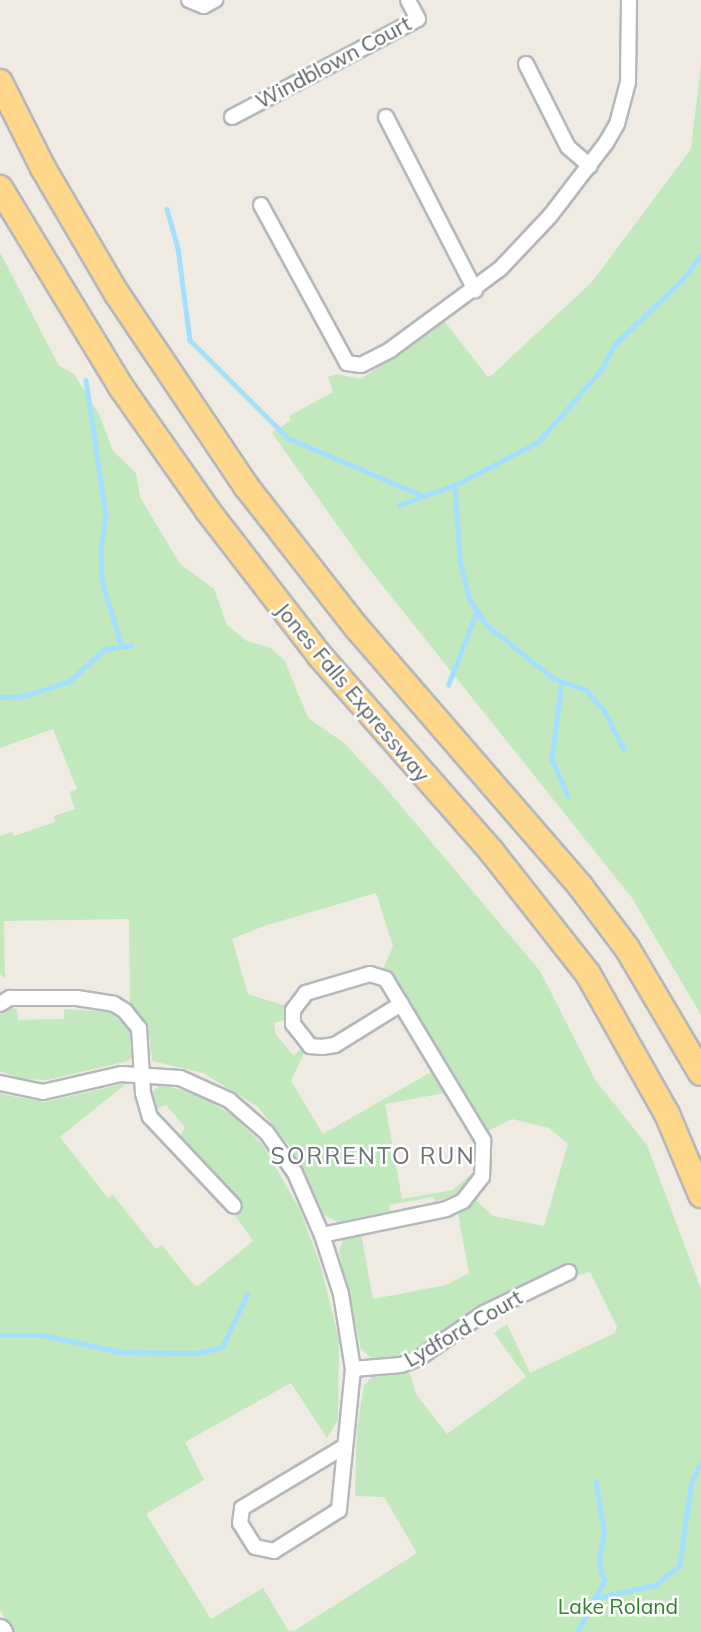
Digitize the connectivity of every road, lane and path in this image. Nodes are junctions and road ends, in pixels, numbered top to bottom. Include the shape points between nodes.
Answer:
1 (189, 0) edge
2 (215, 0) edge
3 (408, 0) edge
4 (629, 0) edge
5 (526, 64) dead end
6 (0, 82) edge
7 (232, 117) dead end
8 (386, 117) dead end
9 (590, 166) junction
10 (0, 188) edge
11 (261, 205) dead end
12 (475, 290) junction
13 (0, 1004) edge
14 (401, 1004) junction
15 (143, 1073) junction
16 (701, 1073) edge
17 (0, 1083) edge
18 (701, 1195) edge
19 (233, 1206) dead end
20 (322, 1235) junction
21 (569, 1272) dead end
22 (353, 1369) junction
23 (342, 1448) junction

1 - 2 street via 204,6
3 - 7 street, Windblown Court via 418,19
4 - 9 street via 624,104
5 - 9 street via 568,147
6 - 16 highway via 43,168 117,294 247,486 366,638 581,887 627,948
8 - 12 street
9 - 12 street via 525,244
10 - 18 highway, Jones Falls Expressway via 121,387 208,511 320,656 542,912 588,974 662,1103
11 - 12 street via 340,355 354,366 390,350
13 - 15 street via 10,998 114,1004 139,1028
14 - 14 street via 386,979 370,974 306,993 293,1010 293,1024 310,1046 335,1045
14 - 20 street via 483,1140 482,1177 463,1201 446,1209
15 - 17 street via 96,1077 43,1092
15 - 19 street via 150,1117
15 - 20 street via 208,1088 248,1115 295,1172
20 - 22 street via 341,1294
21 - 22 street, Lydford Court via 484,1313 419,1359
22 - 23 street
23 - 23 street via 242,1508 240,1522 255,1546 274,1551 339,1510

